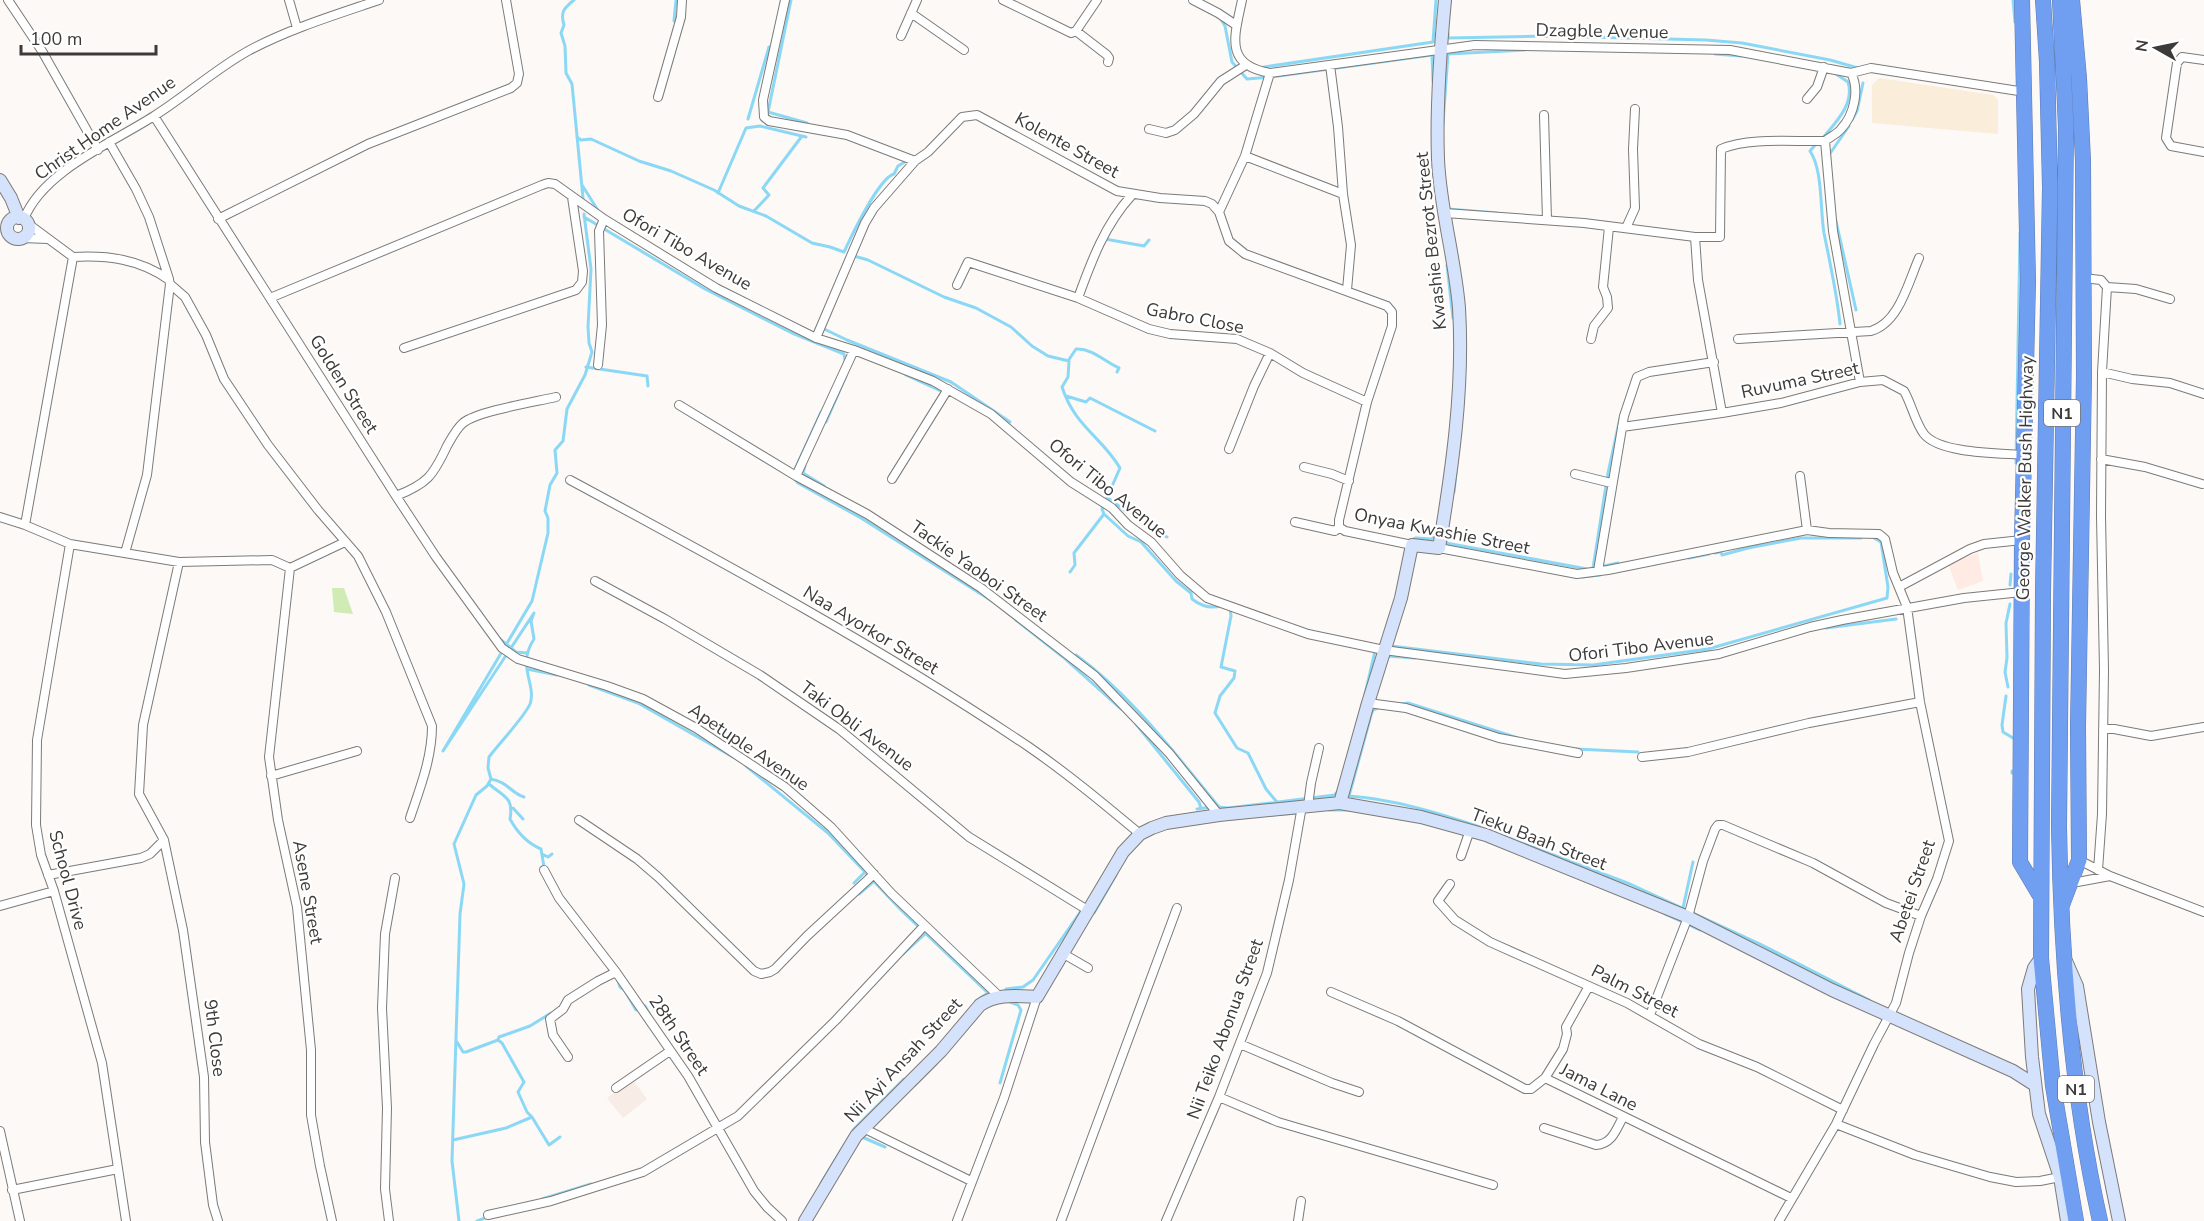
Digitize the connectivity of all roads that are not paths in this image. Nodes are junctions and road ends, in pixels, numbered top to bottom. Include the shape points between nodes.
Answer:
1 (8, 0) edge
2 (289, 0) edge
3 (379, 0) edge
4 (506, 0) edge
5 (682, 0) edge
6 (784, 0) edge
7 (917, 0) edge
8 (1003, 0) edge
9 (1097, 0) edge
10 (1193, 0) edge
11 (1242, 0) edge
12 (1445, 0) edge
13 (2022, 0) edge
14 (2043, 0) edge
15 (2060, 0) edge
16 (2072, 0) edge
17 (911, 13) junction
18 (1236, 25) junction
19 (297, 28) junction
20 (1076, 31) junction
21 (901, 36) dead end
22 (1441, 48) junction
23 (964, 50) dead end
24 (2204, 60) edge
25 (1108, 62) dead end
26 (1246, 65) junction
27 (1330, 65) junction
28 (1824, 67) junction
29 (1270, 73) junction
30 (1851, 73) junction
31 (2025, 92) junction
32 (658, 97) dead end
33 (1807, 99) dead end
34 (1635, 109) dead end
35 (1544, 115) dead end
36 (154, 116) junction
37 (1149, 129) dead end
38 (1825, 141) junction
39 (109, 142) junction
40 (98, 150) junction
41 (2204, 152) edge
42 (1245, 156) junction
43 (915, 161) junction
44 (0, 180) edge
45 (1343, 194) junction
46 (1132, 195) junction
47 (572, 196) junction
48 (1219, 212) junction
49 (1445, 213) junction
50 (218, 219) junction
51 (604, 219) junction
52 (1547, 220) junction
53 (14, 227) edge
54 (1609, 227) junction
55 (1626, 228) junction
56 (1695, 237) junction
57 (48, 238) junction
58 (72, 257) junction
59 (1919, 258) dead end
60 (2083, 278) junction
61 (170, 282) junction
62 (957, 285) dead end
63 (2107, 287) junction
64 (1347, 290) junction
65 (270, 298) junction
66 (1078, 298) junction
67 (2170, 299) dead end
68 (1851, 332) junction
69 (816, 338) junction
70 (1591, 339) dead end
71 (1738, 339) dead end
72 (404, 348) dead end
73 (854, 350) junction
74 (1270, 353) junction
75 (1714, 362) junction
76 (598, 365) dead end
77 (2103, 372) junction
78 (1860, 382) junction
79 (948, 389) junction
80 (2204, 394) edge
81 (556, 397) dead end
82 (1367, 402) junction
83 (680, 405) dead end
84 (1722, 413) junction
85 (1622, 427) junction
86 (1229, 449) dead end
87 (2025, 455) junction
88 (2101, 459) junction
89 (1304, 467) dead end
90 (1575, 474) dead end
91 (796, 476) junction
92 (1800, 476) dead end
93 (892, 479) dead end
94 (570, 480) dead end
95 (1349, 481) junction
96 (1611, 483) junction
97 (2202, 484) dead end
98 (396, 496) junction
99 (0, 517) edge
100 (1295, 522) dead end
101 (26, 525) junction
102 (1340, 527) junction
103 (1807, 530) junction
104 (2022, 540) junction
105 (345, 542) junction
106 (70, 544) junction
107 (1412, 545) junction
108 (1439, 548) junction
109 (1887, 548) joint
110 (124, 553) junction
111 (179, 562) junction
112 (290, 568) junction
113 (1598, 571) junction
114 (595, 581) dead end
115 (1899, 586) junction
116 (2022, 591) junction
117 (1907, 608) junction
118 (1384, 650) junction
119 (518, 659) joint
120 (1920, 702) junction
121 (1368, 703) junction
122 (2204, 727) edge
123 (2103, 729) junction
124 (1319, 748) dead end
125 (357, 751) dead end
126 (1578, 753) dead end
127 (1641, 757) dead end
128 (271, 776) junction
129 (1340, 803) junction
130 (1305, 806) junction
131 (2041, 812) junction
132 (1219, 815) junction
133 (410, 818) dead end
134 (579, 820) dead end
135 (2059, 827) junction
136 (1470, 830) junction
137 (1140, 834) junction
138 (164, 840) junction
139 (1461, 856) dead end
140 (2079, 860) junction
141 (2020, 862) junction
142 (544, 870) dead end
143 (2098, 870) junction
144 (874, 874) junction
145 (48, 875) junction
146 (2110, 876) junction
147 (396, 878) dead end
148 (2072, 883) junction
149 (1450, 884) dead end
150 (54, 891) junction
151 (2040, 895) junction
152 (0, 906) edge
153 (1177, 908) dead end
154 (2060, 910) junction
155 (1089, 911) junction
156 (2204, 912) edge
157 (1921, 916) junction
158 (1688, 917) junction
159 (924, 926) junction
160 (1062, 953) junction
161 (2063, 955) junction
162 (2041, 958) junction
163 (1088, 968) dead end
164 (616, 972) junction
165 (1589, 986) junction
166 (1331, 992) dead end
167 (1000, 997) junction
168 (1037, 997) junction
169 (1650, 1015) junction
170 (1889, 1016) junction
171 (1240, 1044) junction
172 (670, 1051) junction
173 (568, 1057) dead end
174 (2032, 1057) junction
175 (2013, 1071) junction
176 (1545, 1078) junction
177 (2036, 1085) junction
178 (616, 1088) dead end
179 (1359, 1092) dead end
180 (1220, 1097) junction
181 (1843, 1110) junction
182 (1623, 1117) junction
183 (1836, 1124) junction
184 (717, 1127) junction
185 (863, 1128) junction
186 (1544, 1128) dead end
187 (0, 1131) edge
188 (118, 1169) junction
189 (2060, 1177) junction
190 (971, 1181) junction
191 (1493, 1185) dead end
192 (12, 1190) junction
193 (1791, 1198) junction
194 (1301, 1201) dead end
195 (488, 1215) dead end
196 (20, 1221) edge
197 (126, 1221) edge
198 (218, 1221) edge
199 (332, 1221) edge
200 (389, 1221) edge
201 (782, 1221) edge
202 (805, 1221) edge
203 (957, 1221) edge
204 (1061, 1221) edge
205 (1167, 1221) edge
206 (1298, 1221) edge
207 (1779, 1221) edge
208 (2067, 1221) edge
209 (2076, 1221) edge
210 (2100, 1221) edge
211 (2119, 1221) edge

1 - 40 street
2 - 19 street
3 - 19 street, Christ Home Avenue
4 - 50 street via 519,74 511,88 368,144
5 - 32 street via 681,17
6 - 43 street via 763,100 764,117 847,135
7 - 17 street
8 - 20 street via 1071,33
9 - 20 street
10 - 18 street
11 - 18 street
12 - 22 street, Kwashie Bezrot Street
13 - 31 highway
14 - 131 highway, George Walker Bush Highway / N1 via 2050,187
15 - 135 highway, George Walker Bush Highway / N1 via 2066,147
16 - 60 highway via 2082,149
17 - 21 street
17 - 23 street
18 - 26 street via 1234,40
19 - 36 street, Christ Home Avenue via 212,73
20 - 25 street via 1107,55
22 - 27 street, Dzagble Avenue
22 - 28 street, Dzagble Avenue via 1475,45 1730,50
22 - 49 street, Kwashie Bezrot Street via 1438,160
24 - 41 street via 2182,57 2177,63 2166,138 2170,146
26 - 29 street, Dzagble Avenue
26 - 37 street via 1221,81 1175,130 1166,133
27 - 29 street, Dzagble Avenue
27 - 45 street
28 - 30 street, Dzagble Avenue
28 - 33 street via 1817,87
29 - 42 street
30 - 31 street, Dzagble Avenue via 1870,68
30 - 38 street via 1856,89 1851,109 1841,129
31 - 87 highway
34 - 55 street via 1635,208
35 - 52 street
36 - 39 street, Christ Home Avenue
36 - 50 street, Golden Street
38 - 56 street via 1746,142 1721,149 1720,237
38 - 68 street via 1833,231
39 - 40 street, Christ Home Avenue
39 - 61 street via 149,217
40 - 53 street, Christ Home Avenue via 36,195
42 - 45 street
42 - 48 street
43 - 46 street, Kolente Street via 962,117 977,115 1091,178
43 - 69 street, Kolente Street via 874,208
44 - 53 street via 11,198
45 - 64 street via 1351,245
46 - 48 street, Kolente Street via 1205,201
46 - 66 street via 1099,246
47 - 51 street, Ofori Tibo Avenue
47 - 65 street, Ofori Tibo Avenue via 548,183
47 - 72 street via 584,271 576,290
48 - 64 street, Onyaa Kwashie Street via 1229,241 1245,254
49 - 52 street
49 - 108 street, Kwashie Bezrot Street via 1459,308 1459,378 1452,475
50 - 65 street, Golden Street
51 - 69 street, Ofori Tibo Avenue via 716,288
51 - 76 street via 599,231 602,325
52 - 54 street
53 - 57 street
53 - 57 street
54 - 55 street
54 - 70 street via 1604,287 1608,309 1594,326
55 - 56 street
56 - 75 street via 1698,280
57 - 58 street
58 - 61 street via 136,261
58 - 101 street
59 - 68 street via 1894,314 1881,328
60 - 63 street via 2101,279
60 - 140 highway
61 - 105 street via 186,297 224,379 268,445
61 - 110 street via 147,475
62 - 66 street, Gabro Close via 968,262
63 - 67 street via 2136,289
63 - 77 street
64 - 82 street, Onyaa Kwashie Street via 1387,306 1392,312
65 - 98 street, Golden Street
66 - 74 street, Gabro Close via 1149,329 1237,339
68 - 71 street
68 - 78 street
69 - 73 street, Ofori Tibo Avenue
73 - 79 street, Ofori Tibo Avenue
73 - 91 street
74 - 82 street, Gabro Close
74 - 86 street
75 - 84 street
75 - 85 street via 1639,375
77 - 80 street via 2170,383
77 - 88 street
78 - 84 street, Ruvuma Street via 1781,403
78 - 87 street, Ruvuma Street via 1883,380 1904,391 1917,423 1926,436 1940,444 1962,450
79 - 93 street
79 - 118 street, Ofori Tibo Avenue via 991,414 1063,476 1105,503 1207,598 1308,634
81 - 98 street via 474,417 461,424 431,476 417,488
82 - 95 street, Onyaa Kwashie Street
83 - 91 street, Tackie Yaoboi Street
84 - 85 street, Ruvuma Street
85 - 96 street
87 - 104 highway
88 - 97 street
88 - 123 street
89 - 95 street
90 - 96 street
91 - 132 street, Tackie Yaoboi Street via 867,514 981,588 1095,676 1169,753
92 - 103 street
94 - 137 street, Naa Ayorkor Street via 736,569 935,688 1029,747
95 - 102 street, Onyaa Kwashie Street
96 - 113 street
98 - 119 street, Golden Street via 493,637
99 - 101 street
100 - 102 street via 1335,531
101 - 106 street
102 - 107 street, Onyaa Kwashie Street
103 - 109 street, Onyaa Kwashie Street via 1879,534
103 - 113 street, Onyaa Kwashie Street
104 - 115 street via 1970,549
104 - 116 highway
105 - 112 street
105 - 133 street via 358,556 386,612 432,726 428,761
106 - 110 street
106 - 145 street, School Drive via 37,740 36,825
107 - 108 street, Onyaa Kwashie Street
107 - 118 street via 1401,598
108 - 113 street, Onyaa Kwashie Street via 1556,571
109 - 115 street, Abetei Street
110 - 111 street
111 - 112 street via 272,560
111 - 138 street, 9th Close via 142,724 139,794
112 - 128 street, Asene Street via 271,725
114 - 155 street, Taki Obli Avenue via 760,675 839,729 969,837
115 - 117 street, Abetei Street
116 - 117 street, Ofori Tibo Avenue
116 - 141 highway
117 - 118 street, Ofori Tibo Avenue via 1810,627 1719,654 1593,672 1551,673
117 - 120 street, Abetei Street
118 - 121 street
119 - 144 street, Apetuple Avenue via 643,699 696,728 785,787 831,827
120 - 127 street via 1688,752
120 - 157 street, Abetei Street via 1949,841
121 - 126 street via 1406,708 1499,738
121 - 129 street
122 - 123 street via 2151,736
123 - 143 street
124 - 130 street, Nii Teiko Abonua Street
125 - 128 street
128 - 199 street, Asene Street via 297,908 311,1050 311,1115
129 - 130 street, Tieku Baah Street
129 - 136 street, Tieku Baah Street
130 - 132 street, Tieku Baah Street
130 - 171 street, Nii Teiko Abonua Street via 1269,963
131 - 141 highway
131 - 151 highway, George Walker Bush Highway / N1
132 - 137 street, Tieku Baah Street via 1166,823
134 - 144 street via 658,877 761,974 785,960
135 - 140 highway
135 - 154 highway, George Walker Bush Highway / N1
136 - 139 street
136 - 158 street, Tieku Baah Street
137 - 155 street, Tieku Baah Street via 1123,852
138 - 145 street via 141,858
138 - 198 street, 9th Close via 183,930 204,1077 206,1142
140 - 143 street
140 - 148 highway
141 - 151 highway
142 - 164 street, 28th Street via 559,898
143 - 146 street
144 - 159 street, Apetuple Avenue
145 - 150 street, School Drive
146 - 148 street
146 - 156 street
147 - 200 street via 385,934 382,1008
148 - 154 highway
149 - 165 street, Palm Street via 1438,901 1455,920 1490,942
150 - 152 street
150 - 188 street, School Drive via 102,1063
151 - 162 highway, George Walker Bush Highway / N1
153 - 204 street
154 - 161 highway, George Walker Bush Highway / N1
155 - 160 street, Tieku Baah Street
157 - 158 street via 1886,903 1813,863 1719,825 1703,861
157 - 170 street, Abetei Street
158 - 169 street
158 - 170 street, Tieku Baah Street
159 - 167 street, Apetuple Avenue
159 - 184 street via 738,1116
160 - 163 street
160 - 168 street, Tieku Baah Street
161 - 210 highway, George Walker Bush Highway / N1 via 2081,1130
161 - 211 street, George Walker Bush Highway via 2077,986
162 - 174 street, George Walker Bush Highway via 2028,989
162 - 209 highway, George Walker Bush Highway / N1 via 2053,1086
164 - 172 street, 28th Street
164 - 173 street via 568,1000 550,1019 553,1035
165 - 169 street, Palm Street
165 - 176 street via 1566,1027 1563,1049
166 - 176 street, Jama Lane via 1398,1021 1525,1089
167 - 168 street, Nii Ayi Ansah Street
167 - 185 street, Nii Ayi Ansah Street via 980,1005 941,1051
168 - 190 street via 1004,1098
169 - 181 street, Palm Street via 1699,1044 1757,1067
170 - 175 street, Tieku Baah Street
170 - 181 street, Abetei Street
171 - 179 street
171 - 180 street, Nii Teiko Abonua Street
172 - 178 street
172 - 184 street, 28th Street
174 - 175 street
174 - 177 street, George Walker Bush Highway
175 - 177 street, Tieku Baah Street
176 - 182 street, Jama Lane
177 - 189 street, George Walker Bush Highway via 2039,1114
180 - 191 street via 1278,1122
180 - 205 street, Nii Teiko Abonua Street
181 - 183 street, Abetei Street
182 - 186 street via 1610,1140 1596,1145
182 - 193 street, Jama Lane
183 - 189 street via 1915,1155 1990,1177 2016,1182
183 - 193 street, Abetei Street
184 - 195 street via 643,1172 551,1201
184 - 201 street, 28th Street via 754,1191
185 - 190 street
185 - 202 street, Nii Ayi Ansah Street
187 - 192 street
188 - 192 street
188 - 197 street, School Drive
189 - 208 street, George Walker Bush Highway
190 - 203 street
192 - 196 street
193 - 207 street, Abetei Street
194 - 206 street

